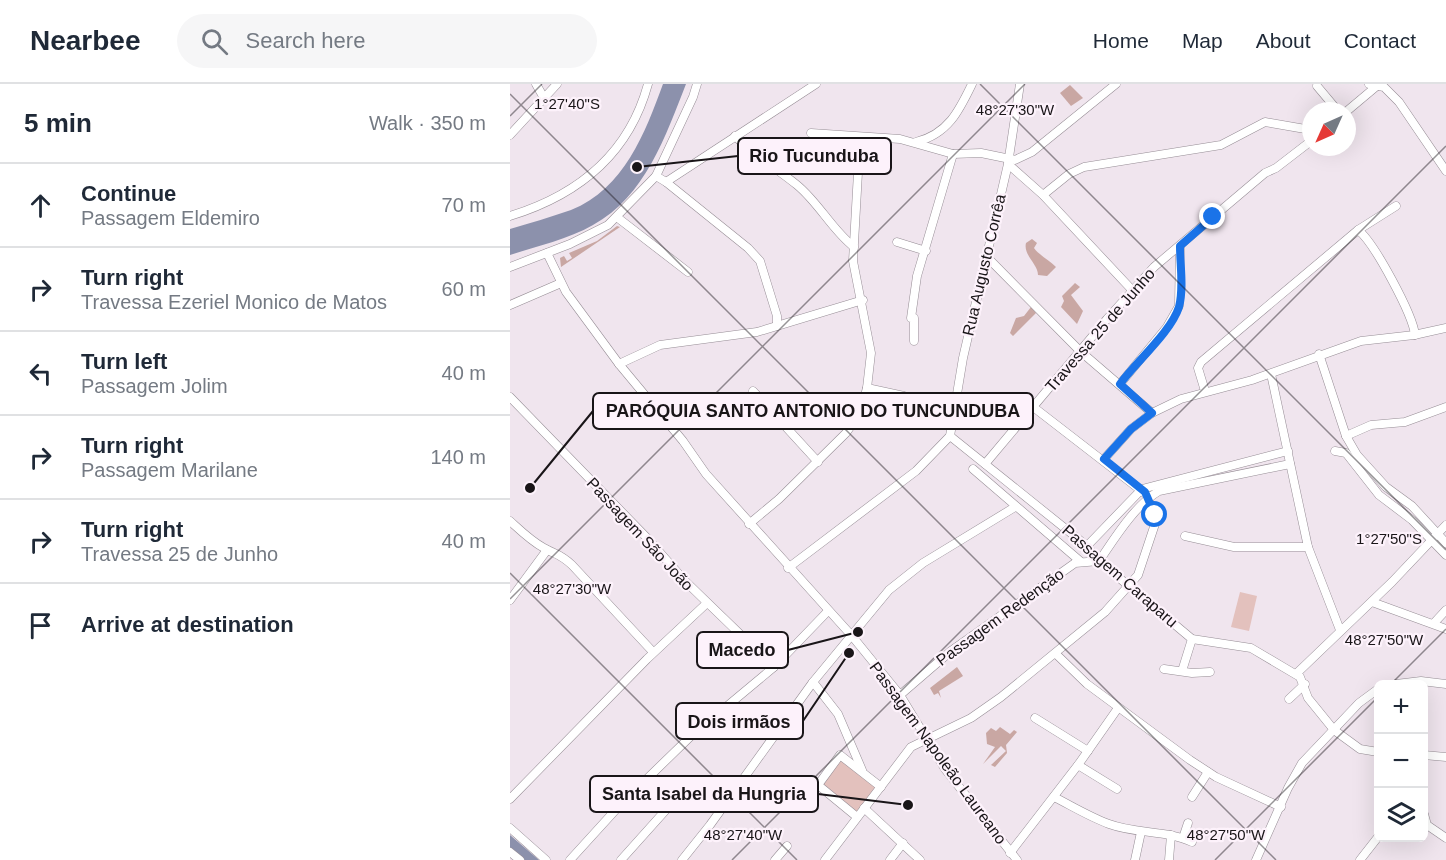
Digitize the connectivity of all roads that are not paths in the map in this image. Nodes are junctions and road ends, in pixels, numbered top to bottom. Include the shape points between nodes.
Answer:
1 (536, 84) edge
2 (557, 84) edge
3 (648, 84) edge
4 (697, 84) edge
5 (816, 84) edge
6 (972, 84) edge
7 (1020, 84) edge
8 (1116, 84) edge
9 (1375, 84) edge
10 (1317, 86) dead end
11 (544, 98) junction
12 (1330, 102) edge
13 (1356, 102) edge
14 (1302, 128) edge
15 (811, 133) dead end
16 (510, 135) edge
17 (735, 136) junction
18 (860, 137) junction
19 (915, 142) junction
20 (1302, 148) edge
21 (953, 154) junction
22 (1008, 162) junction
23 (1446, 171) edge
24 (656, 176) junction
25 (666, 182) junction
26 (1043, 195) junction
27 (1396, 206) dead end
28 (510, 216) edge
29 (618, 218) junction
30 (1358, 230) junction
31 (897, 242) dead end
32 (1180, 246) junction
33 (854, 247) junction
34 (926, 251) junction
35 (547, 254) junction
36 (986, 256) junction
37 (510, 267) edge
38 (688, 272) dead end
39 (561, 284) junction
40 (1132, 291) junction
41 (863, 300) junction
42 (510, 305) edge
43 (777, 326) junction
44 (1446, 328) edge
45 (1415, 335) junction
46 (914, 341) dead end
47 (1080, 351) junction
48 (1319, 354) junction
49 (619, 364) junction
50 (1271, 374) junction
51 (1120, 384) junction
52 (867, 388) junction
53 (1205, 391) junction
54 (753, 392) dead end
55 (510, 397) edge
56 (1032, 406) junction
57 (1446, 407) edge
58 (954, 412) junction
59 (1152, 413) junction
60 (950, 436) junction
61 (1346, 436) junction
62 (1335, 451) dead end
63 (1289, 458) junction
64 (1104, 459) junction
65 (818, 462) junction
66 (985, 464) junction
67 (973, 469) dead end
68 (1146, 493) junction
69 (1015, 507) junction
70 (510, 521) edge
71 (749, 524) junction
72 (1446, 525) edge
73 (1438, 534) junction
74 (1185, 536) dead end
75 (1431, 541) junction
76 (1446, 543) edge
77 (1087, 546) junction
78 (1308, 547) junction
79 (547, 550) junction
80 (1446, 555) edge
81 (1080, 561) junction
82 (1099, 561) junction
83 (788, 568) junction
84 (1130, 586) junction
85 (510, 600) edge
86 (1372, 602) junction
87 (707, 603) junction
88 (1446, 610) edge
89 (828, 611) junction
90 (1434, 623) junction
91 (1446, 628) edge
92 (1340, 630) junction
93 (852, 636) junction
94 (1192, 639) junction
95 (653, 652) junction
96 (1056, 654) junction
97 (774, 667) junction
98 (1164, 669) dead end
99 (1182, 671) junction
100 (1210, 672) dead end
101 (1296, 675) junction
102 (813, 682) junction
103 (1428, 682) edge
104 (1305, 684) junction
105 (1446, 684) edge
106 (1374, 691) edge
107 (900, 695) junction
108 (1289, 699) dead end
109 (1118, 708) junction
110 (1035, 718) dead end
111 (1334, 730) junction
112 (928, 739) junction
113 (1088, 751) junction
114 (1374, 751) edge
115 (1428, 755) edge
116 (1446, 757) edge
117 (1078, 765) junction
118 (863, 772) junction
119 (1208, 772) junction
120 (880, 787) junction
121 (1117, 789) dead end
122 (1054, 797) junction
123 (1192, 797) dead end
124 (510, 799) edge
125 (673, 802) dead end
126 (1281, 807) junction
127 (864, 808) junction
128 (858, 817) junction
129 (1188, 823) dead end
130 (1428, 826) edge
131 (510, 828) edge
132 (1145, 832) junction
133 (1171, 835) junction
134 (1183, 838) junction
135 (1446, 838) edge
136 (1192, 842) dead end
137 (1374, 842) edge
138 (903, 843) junction
139 (787, 846) dead end
140 (510, 852) edge
141 (1010, 852) junction
142 (520, 860) edge
143 (546, 860) edge
144 (570, 860) edge
145 (621, 860) edge
146 (682, 860) edge
147 (775, 860) edge
148 (825, 860) edge
149 (890, 860) edge
150 (920, 860) edge
151 (1017, 860) edge
152 (1135, 860) edge
153 (1169, 860) edge
154 (1256, 860) edge
155 (1360, 860) edge

1 - 11 street
2 - 11 street
3 - 28 street via 631,129 608,161 580,184
4 - 24 street
5 - 17 street
6 - 19 street via 953,119 929,139
7 - 22 street, Rua Augusto Corrêa
8 - 22 street via 1026,156
9 - 13 street
9 - 23 street via 1399,102
10 - 12 street
11 - 16 street
14 - 26 street via 1265,122 1221,145 1084,167
15 - 18 street
17 - 25 street
17 - 33 street via 798,186
18 - 19 street
18 - 33 street
19 - 21 street
20 - 32 street, Travessa 25 de Junho via 1265,173
21 - 22 street via 981,153
21 - 34 street
22 - 26 street
22 - 36 street, Rua Augusto Corrêa
24 - 25 street
24 - 29 street
25 - 43 street via 760,261
26 - 40 street
27 - 30 street
29 - 35 street
29 - 38 street
30 - 45 street via 1397,293
30 - 53 street via 1202,362 1198,368
31 - 34 street
32 - 40 street, Travessa 25 de Junho
32 - 51 street via 1179,306 1167,327
33 - 41 street via 853,261
34 - 46 street via 914,291
35 - 37 street
35 - 39 street, Passagem Napoleão Laureano
36 - 47 street
36 - 58 street, Rua Augusto Corrêa
39 - 42 street
39 - 49 street, Passagem Napoleão Laureano
40 - 47 street, Travessa 25 de Junho
41 - 43 street
41 - 52 street via 871,353
43 - 49 street via 660,345
44 - 45 street
45 - 48 street via 1361,341
47 - 51 street
47 - 56 street, Travessa 25 de Junho
48 - 50 street
48 - 61 street
49 - 71 street, Passagem Napoleão Laureano
50 - 53 street
50 - 63 street
51 - 59 street
52 - 58 street
52 - 65 street via 861,411
53 - 59 street
54 - 65 street
55 - 87 street, Passagem São João
56 - 64 street
56 - 66 street, Travessa 25 de Junho
57 - 61 street via 1405,422 1371,425
58 - 60 street, Rua Augusto Corrêa
59 - 64 street
60 - 66 street, Passagem Caraparu
60 - 83 street via 916,471
61 - 73 street via 1366,466
62 - 75 street via 1346,453 1379,495 1412,520
63 - 68 street
63 - 68 street
63 - 78 street
64 - 68 street
65 - 71 street
66 - 77 street, Passagem Caraparu
67 - 69 street, Passagem Caraparu
68 - 77 street
68 - 82 street
68 - 84 street via 1155,526 1142,567
69 - 81 street, Passagem Caraparu
69 - 93 street via 905,577
70 - 79 street
71 - 83 street, Passagem Napoleão Laureano
72 - 73 street
73 - 75 street
73 - 76 street
74 - 78 street via 1234,547
75 - 80 street
75 - 86 street
77 - 82 street, Passagem Caraparu
78 - 92 street
79 - 85 street
79 - 95 street via 558,552 572,565
81 - 82 street, Passagem Redenção
81 - 107 street, Passagem Redenção via 951,651
82 - 84 street, Passagem Caraparu
83 - 89 street, Passagem Napoleão Laureano
84 - 94 street, Passagem Caraparu
84 - 96 street
86 - 90 street
86 - 92 street
87 - 95 street
87 - 97 street, Passagem São João
88 - 90 street
89 - 93 street, Passagem Napoleão Laureano
89 - 97 street
90 - 91 street
92 - 101 street
93 - 102 street
93 - 107 street, Passagem Napoleão Laureano
94 - 99 street
94 - 101 street, Passagem Caraparu via 1251,648
95 - 124 street
96 - 109 street
96 - 112 street via 971,718
97 - 144 street via 690,737
98 - 99 street
99 - 100 street
101 - 104 street, Passagem Caraparu
102 - 118 street via 838,714
102 - 146 street
103 - 105 street
104 - 108 street
104 - 111 street, Passagem Caraparu via 1308,698
106 - 111 street
107 - 112 street, Passagem Napoleão Laureano
109 - 113 street
109 - 119 street
110 - 113 street
111 - 114 street, Passagem Caraparu via 1360,749
111 - 126 street via 1302,763
112 - 120 street via 904,754
112 - 141 street, Passagem Napoleão Laureano via 945,768
113 - 117 street
115 - 116 street
117 - 121 street
117 - 122 street
118 - 120 street
118 - 128 street via 840,755 818,785
119 - 123 street
119 - 126 street
120 - 127 street
122 - 132 street via 1109,824
122 - 141 street
125 - 145 street
126 - 154 street
127 - 128 street
127 - 138 street
128 - 148 street
129 - 134 street
130 - 135 street
131 - 143 street
132 - 133 street
132 - 152 street
133 - 134 street
133 - 153 street
134 - 136 street
137 - 155 street
138 - 149 street
138 - 150 street
139 - 147 street
140 - 142 street
141 - 151 street, Passagem Napoleão Laureano

